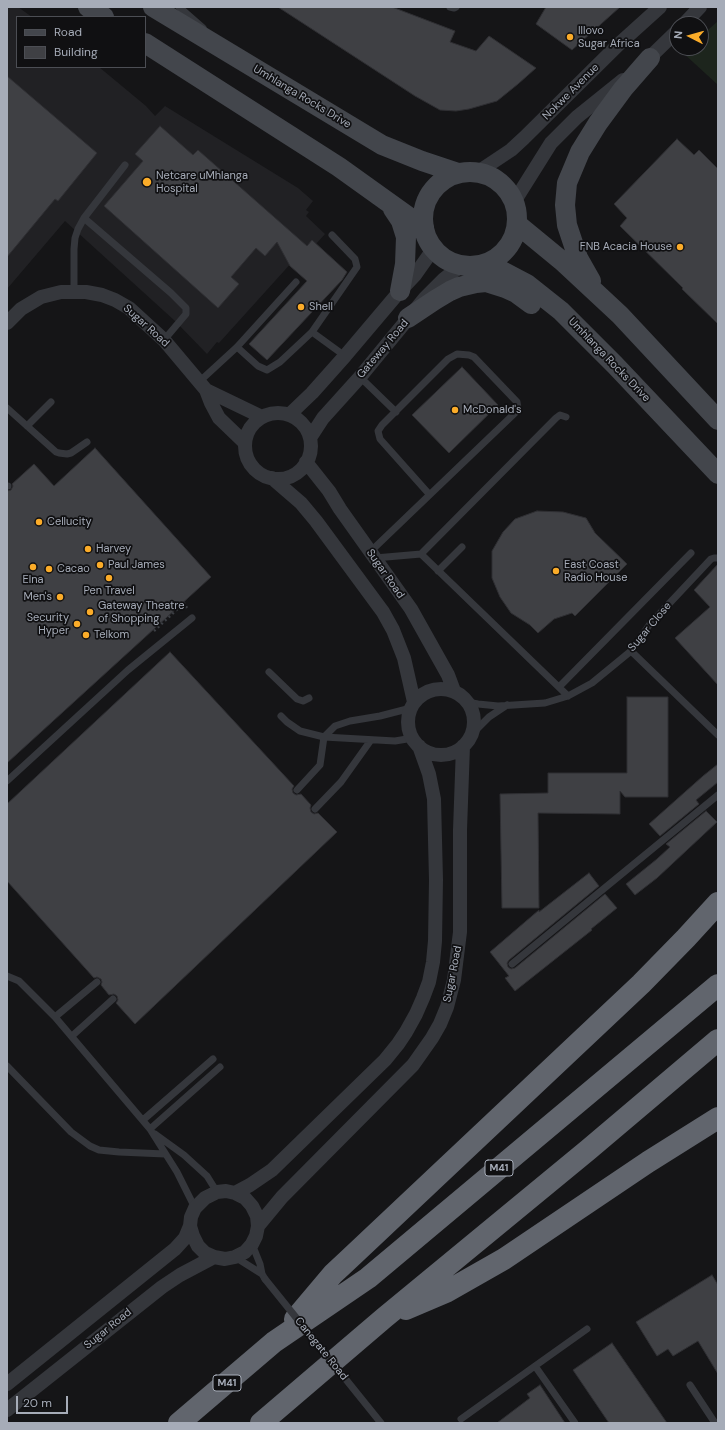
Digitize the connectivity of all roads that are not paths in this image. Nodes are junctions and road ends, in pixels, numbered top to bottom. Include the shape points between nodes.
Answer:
1 (88, 7) edge
2 (153, 7) edge
3 (180, 7) edge
4 (450, 7) edge
5 (456, 7) edge
6 (660, 7) edge
7 (700, 7) edge
8 (102, 16) edge
9 (692, 16) edge
10 (669, 39) edge
11 (146, 44) edge
12 (230, 54) junction
13 (650, 58) junction
14 (125, 165) dead end
15 (478, 172) junction
16 (458, 173) junction
17 (514, 202) junction
18 (388, 203) junction
19 (84, 218) junction
20 (517, 224) junction
21 (424, 227) junction
22 (332, 234) dead end
23 (434, 248) junction
24 (487, 263) junction
25 (462, 265) junction
26 (296, 282) dead end
27 (74, 291) junction
28 (400, 291) junction
29 (601, 298) junction
30 (408, 318) junction
31 (7, 323) edge
32 (312, 332) junction
33 (164, 340) junction
34 (237, 347) junction
35 (345, 356) junction
36 (615, 365) junction
37 (360, 377) junction
38 (203, 386) junction
39 (51, 402) dead end
40 (7, 408) edge
41 (396, 412) junction
42 (289, 415) junction
43 (262, 417) junction
44 (566, 417) dead end
45 (718, 420) edge
46 (27, 426) junction
47 (310, 438) junction
48 (87, 442) dead end
49 (245, 443) junction
50 (306, 462) junction
51 (718, 474) edge
52 (272, 478) junction
53 (430, 494) junction
54 (462, 547) dead end
55 (691, 553) dead end
56 (421, 554) junction
57 (372, 555) junction
58 (718, 558) edge
59 (438, 571) junction
60 (192, 618) dead end
61 (631, 651) junction
62 (270, 672) dead end
63 (559, 687) junction
64 (454, 692) junction
65 (568, 696) junction
66 (309, 698) dead end
67 (467, 702) junction
68 (412, 705) junction
69 (507, 705) junction
70 (281, 716) dead end
71 (718, 735) edge
72 (324, 737) junction
73 (371, 740) junction
74 (467, 740) junction
75 (416, 742) junction
76 (7, 781) edge
77 (297, 790) dead end
78 (718, 795) edge
79 (315, 809) dead end
80 (718, 903) edge
81 (512, 964) dead end
82 (7, 976) edge
83 (97, 982) dead end
84 (718, 985) edge
85 (113, 999) dead end
86 (55, 1016) junction
87 (72, 1036) junction
88 (718, 1040) edge
89 (213, 1059) dead end
90 (7, 1066) edge
91 (220, 1067) dead end
92 (718, 1118) edge
93 (143, 1120) junction
94 (152, 1131) junction
95 (165, 1154) junction
96 (217, 1192) junction
97 (235, 1193) junction
98 (195, 1208) junction
99 (190, 1226) junction
100 (258, 1226) junction
101 (252, 1244) junction
102 (214, 1257) junction
103 (236, 1257) junction
104 (264, 1277) junction
105 (384, 1318) junction
106 (587, 1329) dead end
107 (274, 1342) junction
108 (534, 1366) junction
109 (7, 1384) edge
110 (690, 1385) dead end
111 (7, 1410) edge
112 (461, 1419) dead end
113 (179, 1423) edge
114 (262, 1423) edge
115 (381, 1423) edge
116 (575, 1423) edge
117 (715, 1423) edge

1 - 8 main road
2 - 12 main road, Umhlanga Rocks Drive
3 - 12 lane
4 - 5 lane
6 - 15 street, Nokwe Avenue via 511,150
7 - 9 street
10 - 13 street, Nokwe Avenue
11 - 18 main road via 339,167
12 - 16 main road, Umhlanga Rocks Drive via 382,145
13 - 17 street, Nokwe Avenue via 577,117 550,143
13 - 29 main road via 588,137 574,163 565,193 565,215 573,246
14 - 19 lane
15 - 16 main road
15 - 17 main road via 498,180
16 - 21 main road via 442,181 430,195 424,212
17 - 20 main road
18 - 21 main road
18 - 28 main road via 401,221 406,237
19 - 27 lane via 75,238
19 - 33 lane via 186,308 186,314
20 - 24 main road via 515,235 507,248 500,256
20 - 29 main road
21 - 23 main road
22 - 32 lane via 355,259 357,267
23 - 25 main road via 446,259
23 - 28 street
24 - 25 main road
24 - 36 main road, Umhlanga Rocks Drive via 527,284 549,300
25 - 30 street, Gateway Road via 444,279
26 - 34 lane
27 - 31 street, Sugar Road via 41,297 21,309
27 - 33 street, Sugar Road via 102,295 115,300 128,308
28 - 35 street
29 - 45 main road
30 - 36 main road via 459,287 486,282 516,293 598,356
30 - 37 street, Gateway Road
32 - 34 lane via 280,362 267,370 258,366
32 - 35 lane
33 - 38 street, Sugar Road
34 - 38 lane
35 - 42 street
36 - 51 main road, Umhlanga Rocks Drive
37 - 41 lane
37 - 47 street, Gateway Road via 323,418
38 - 43 street, Sugar Road
38 - 49 street, Sugar Road via 215,412
39 - 46 lane
40 - 46 lane
41 - 53 lane via 378,431 380,439
41 - 53 lane via 448,359 457,354 474,357 517,402 516,412
42 - 43 street via 275,413
42 - 47 street via 304,426
43 - 49 street via 248,431
44 - 56 lane via 560,415 556,418
46 - 48 lane via 59,453 71,453
47 - 50 street
49 - 52 street via 245,452 252,466 258,472
50 - 52 street via 295,474 284,478
50 - 57 street, Sugar Road
52 - 68 street via 316,520 382,612 393,630 404,658
53 - 57 lane
54 - 59 lane
55 - 63 lane
56 - 57 lane
56 - 59 lane
57 - 64 street, Sugar Road via 411,609 448,676
58 - 61 lane, Sugar Close via 711,559 702,568 650,624
59 - 63 lane
60 - 76 lane via 128,670
61 - 65 lane, Sugar Close via 592,683
61 - 71 lane
62 - 66 lane via 297,699 303,701
63 - 65 lane
64 - 67 street
64 - 68 street via 432,690 422,694
65 - 69 lane, Sugar Close via 545,702
67 - 69 lane, Sugar Close
67 - 74 street via 473,718 473,726
68 - 72 lane via 380,716 342,723
68 - 75 street via 408,724
69 - 74 lane, Sugar Close via 489,717
70 - 72 lane via 300,731
72 - 73 lane
72 - 77 lane via 320,765
73 - 75 lane
73 - 79 lane via 341,782
74 - 75 street via 456,751 441,754 425,750
74 - 100 street, Sugar Road via 460,830 460,932 454,980 447,1007 432,1038 413,1065 282,1197
75 - 97 street, Sugar Road via 429,774 434,799 435,941 429,982 423,998 406,1032 385,1060 272,1170
78 - 81 lane
80 - 107 highway via 641,984 333,1274
82 - 86 lane via 19,981
83 - 86 lane
84 - 107 highway, M41 via 368,1278
85 - 87 lane
86 - 87 lane
87 - 93 lane
88 - 105 highway
89 - 93 lane
90 - 95 lane via 71,1132 90,1146 99,1150
91 - 94 lane
92 - 105 highway via 504,1259 446,1292
93 - 94 lane
94 - 95 lane
94 - 96 lane via 207,1176
95 - 98 lane
96 - 97 street
96 - 98 street via 205,1198
97 - 100 street via 245,1198 252,1206
98 - 99 street
99 - 102 street via 198,1246
99 - 109 street, Sugar Road via 180,1244 164,1259
100 - 101 street
101 - 103 street
101 - 104 lane, Canegate Road
102 - 103 street
102 - 111 street, Sugar Road via 162,1287
103 - 104 lane, Canegate Road
104 - 115 lane, Canegate Road, bridge
105 - 114 highway
106 - 108 lane
107 - 113 highway, M41
108 - 112 lane
108 - 116 lane
110 - 117 lane

